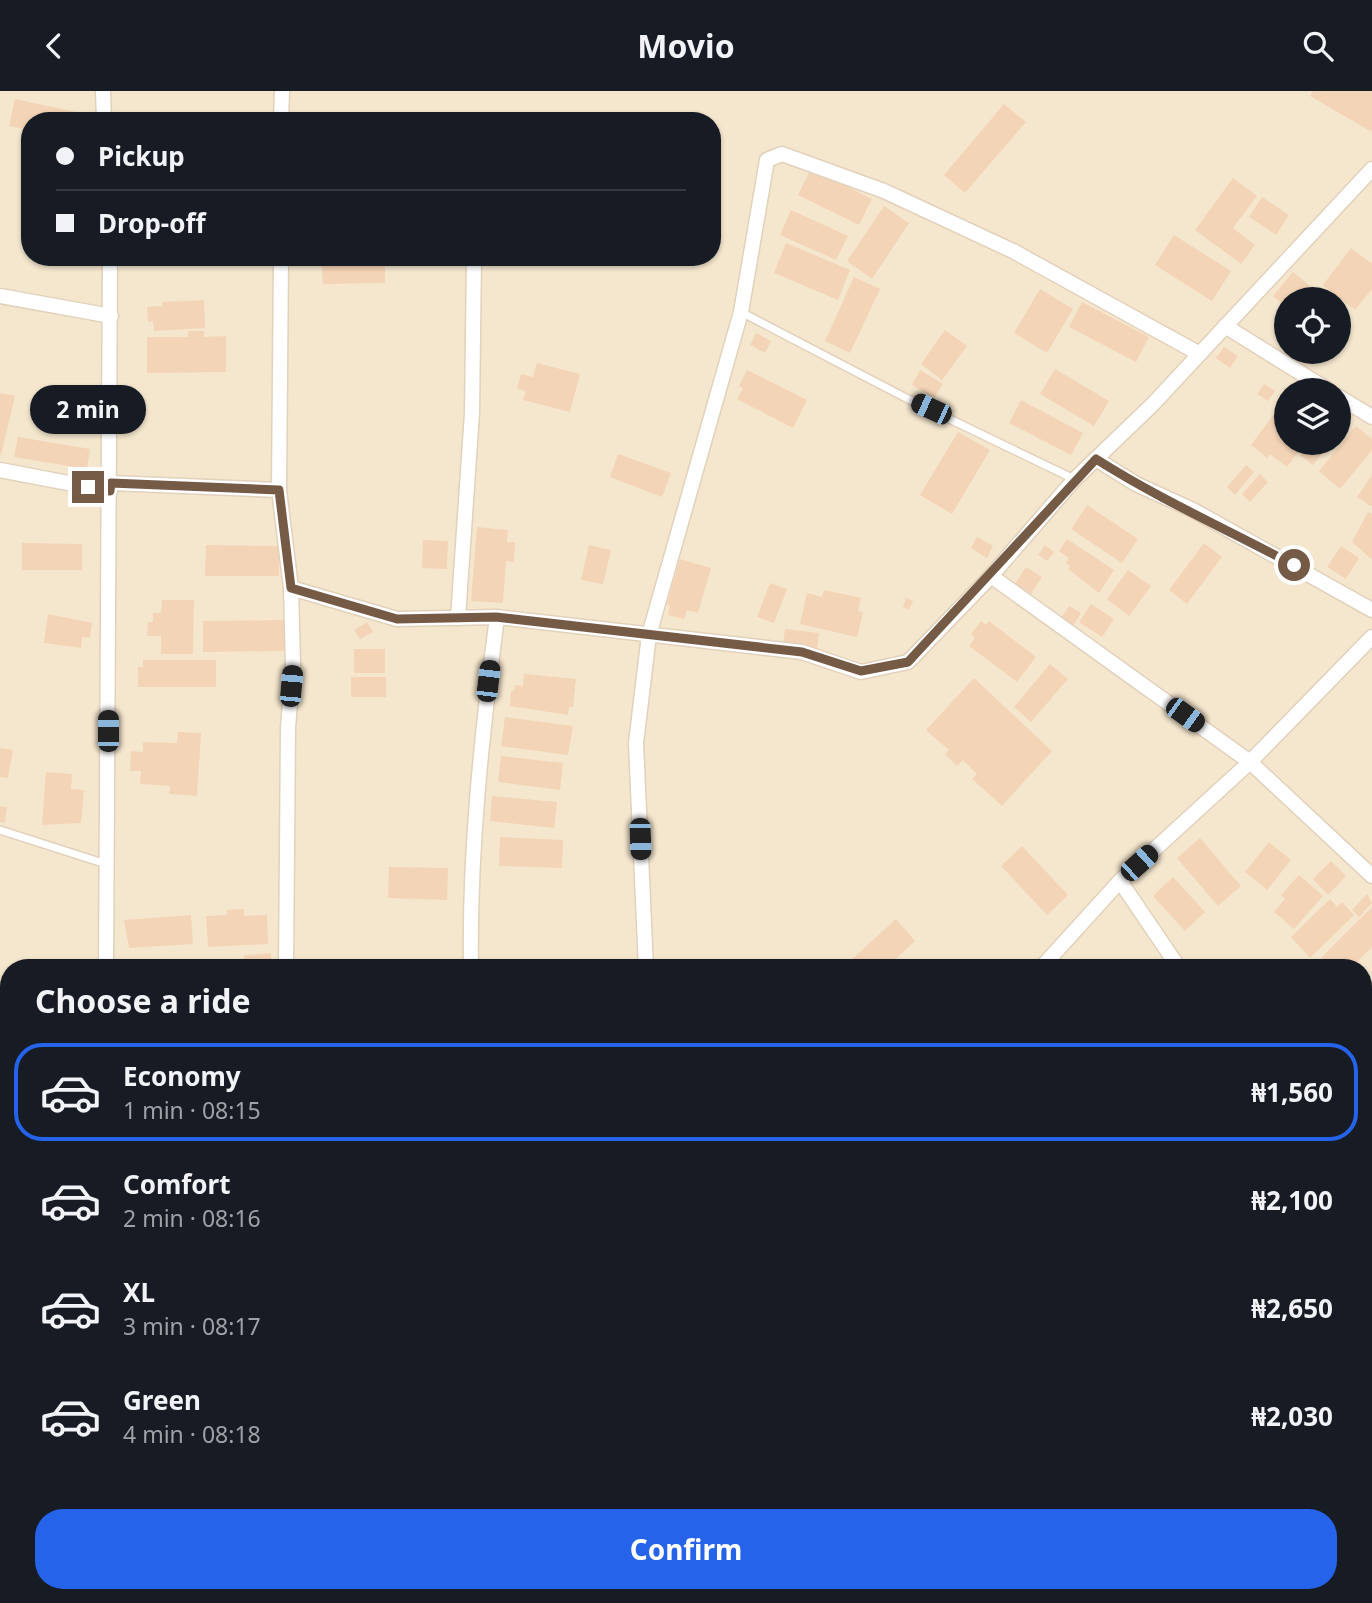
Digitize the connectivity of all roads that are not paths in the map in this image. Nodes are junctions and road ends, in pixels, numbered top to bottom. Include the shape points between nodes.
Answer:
1 (103, 91) edge
2 (282, 91) edge
3 (104, 112) edge
4 (281, 112) edge
5 (1372, 169) edge
6 (110, 266) edge
7 (281, 266) edge
8 (474, 266) edge
9 (0, 296) edge
10 (741, 311) junction
11 (111, 316) junction
12 (1225, 326) junction
13 (1198, 353) junction
14 (1309, 378) edge
15 (1351, 404) edge
16 (1372, 417) edge
17 (1096, 459) junction
18 (0, 470) edge
19 (1074, 480) junction
20 (111, 487) junction
21 (279, 490) junction
22 (991, 576) junction
23 (291, 588) junction
24 (1372, 610) edge
25 (496, 617) junction
26 (458, 618) junction
27 (649, 635) junction
28 (1372, 637) edge
29 (1250, 762) junction
30 (0, 829) edge
31 (107, 864) junction
32 (1372, 876) edge
33 (1120, 881) junction
34 (106, 959) edge
35 (286, 959) edge
36 (471, 959) edge
37 (646, 959) edge
38 (1049, 959) edge
39 (1173, 959) edge

1 - 3 street
2 - 4 street
5 - 12 street
6 - 11 street
7 - 21 street
8 - 26 street via 472,412
9 - 11 street
10 - 13 street via 767,160 782,154 884,191 1013,251
10 - 19 lane
10 - 27 street
11 - 20 street
12 - 13 street
12 - 14 street
13 - 17 street
15 - 16 street
17 - 19 street
17 - 24 street
18 - 20 street
19 - 22 street
20 - 21 street
20 - 31 street
21 - 23 street
22 - 27 street via 908,662 861,671 802,652
22 - 29 street
23 - 26 street via 397,619
23 - 35 street
25 - 26 street
25 - 27 street
25 - 36 street via 476,818
27 - 37 street via 636,743
28 - 29 street
29 - 32 street
29 - 33 street
30 - 31 lane
31 - 34 street
33 - 38 street
33 - 39 street

